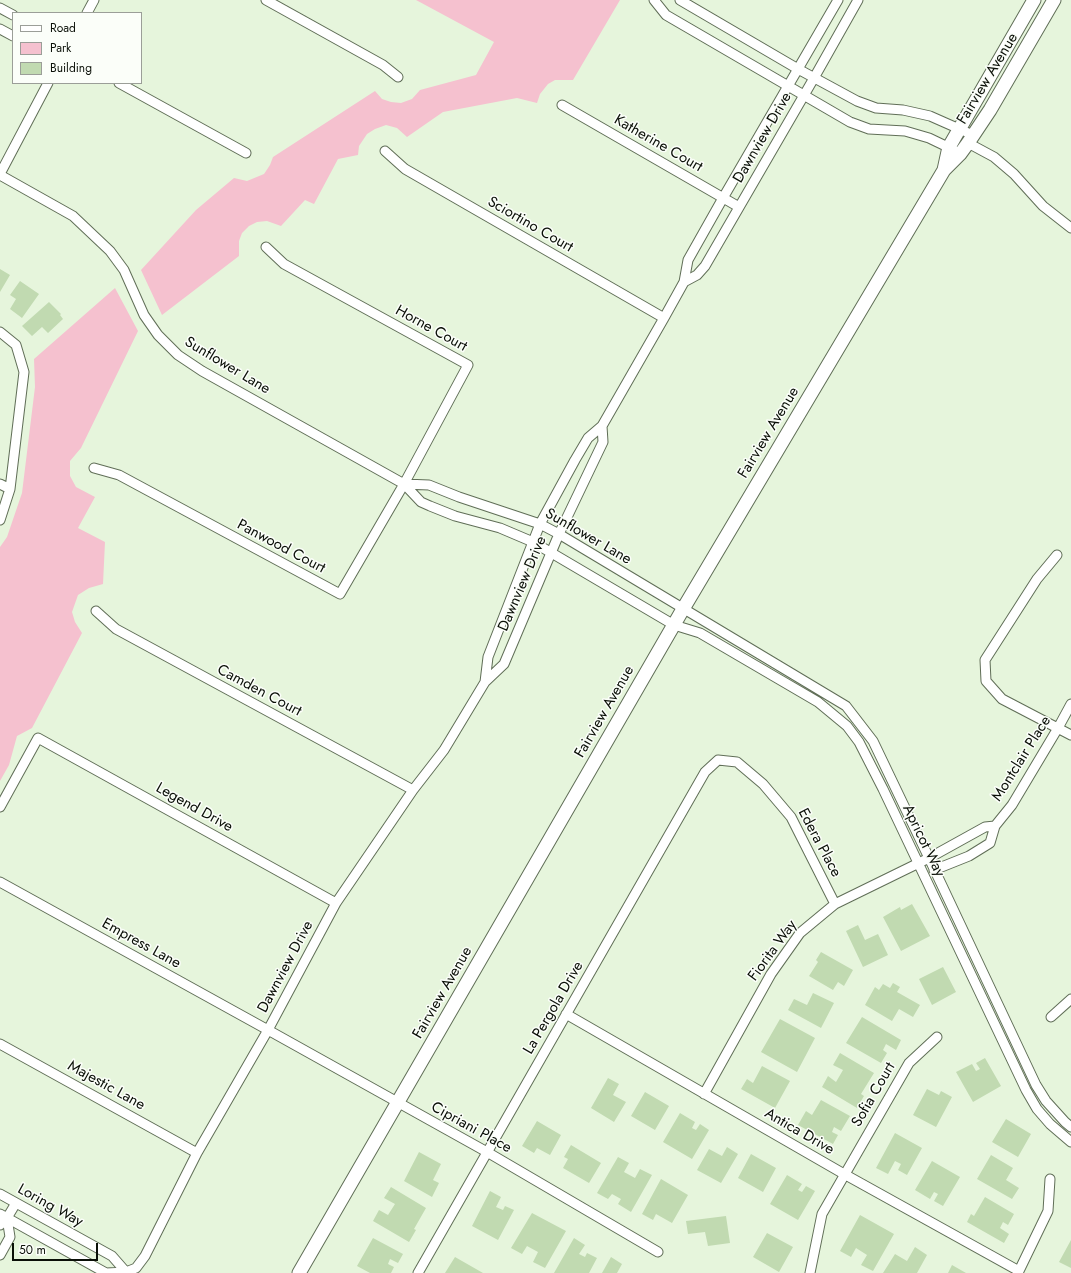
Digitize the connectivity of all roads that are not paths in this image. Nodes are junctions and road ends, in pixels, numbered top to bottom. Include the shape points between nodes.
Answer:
1 (94, 0) edge
2 (266, 0) edge
3 (654, 0) edge
4 (680, 0) edge
5 (838, 0) edge
6 (858, 0) edge
7 (1034, 0) edge
8 (1054, 0) edge
9 (0, 8) edge
10 (88, 12) edge
11 (12, 14) edge
12 (0, 29) edge
13 (12, 35) edge
14 (798, 69) junction
15 (398, 77) dead end
16 (814, 78) junction
17 (47, 84) edge
18 (121, 84) edge
19 (788, 86) junction
20 (804, 95) junction
21 (562, 105) dead end
22 (959, 129) junction
23 (971, 139) junction
24 (949, 147) junction
25 (385, 151) dead end
26 (246, 153) dead end
27 (960, 154) junction
28 (944, 170) junction
29 (0, 175) edge
30 (723, 198) junction
31 (739, 207) junction
32 (1071, 228) edge
33 (266, 247) dead end
34 (684, 282) junction
35 (664, 318) junction
36 (0, 332) edge
37 (602, 426) junction
38 (94, 468) dead end
39 (0, 484) edge
40 (404, 484) junction
41 (10, 489) junction
42 (2, 506) edge
43 (0, 520) edge
44 (540, 524) junction
45 (559, 534) junction
46 (533, 542) junction
47 (552, 553) junction
48 (1057, 555) dead end
49 (683, 609) junction
50 (96, 611) dead end
51 (674, 625) junction
52 (485, 682) junction
53 (1071, 704) edge
54 (1058, 728) junction
55 (1071, 736) edge
56 (718, 760) joint
57 (413, 790) junction
58 (0, 808) edge
59 (995, 826) junction
60 (929, 858) junction
61 (919, 863) junction
62 (934, 870) junction
63 (0, 882) edge
64 (336, 903) junction
65 (835, 904) junction
66 (1071, 999) edge
67 (566, 1014) junction
68 (1051, 1017) dead end
69 (268, 1030) junction
70 (936, 1037) dead end
71 (0, 1044) edge
72 (704, 1094) junction
73 (398, 1103) junction
74 (1071, 1127) edge
75 (1071, 1142) edge
76 (487, 1152) junction
77 (198, 1153) junction
78 (844, 1174) junction
79 (1050, 1179) dead end
80 (0, 1194) edge
81 (16, 1202) junction
82 (4, 1216) edge
83 (0, 1225) edge
84 (658, 1252) dead end
85 (0, 1255) edge
86 (126, 1272) junction
87 (1018, 1272) edge
88 (299, 1273) edge
89 (418, 1273) edge
90 (810, 1273) edge

1 - 10 street
2 - 15 street via 383,65
3 - 19 street via 666,15
4 - 14 street
5 - 14 street, Dawnview Drive
6 - 16 street, Dawnview Drive
7 - 22 street, Fairview Avenue
8 - 23 street, Fairview Avenue
9 - 11 street
12 - 13 street
14 - 16 street
14 - 19 street, Dawnview Drive
16 - 20 street, Dawnview Drive
16 - 22 street via 876,108 930,116
17 - 29 street
18 - 26 street
19 - 20 street
19 - 30 street, Dawnview Drive
20 - 24 street via 850,122 869,129 905,131
20 - 31 street, Dawnview Drive
21 - 30 street, Katherine Court
22 - 23 street
22 - 24 street, Fairview Avenue
23 - 27 street, Fairview Avenue
23 - 32 street via 1014,174 1043,206
24 - 27 street
24 - 28 street, Fairview Avenue
25 - 35 street, Sciortino Court via 405,169
27 - 28 street, Fairview Avenue
28 - 49 street, Fairview Avenue
29 - 40 street, Sunflower Lane via 73,216 110,251 124,270 144,315 158,335 178,355
30 - 31 street, Katherine Court
30 - 34 street, Dawnview Drive via 688,260
31 - 34 street, Dawnview Drive via 705,266 697,275
33 - 40 street, Horne Court via 284,264 468,365
34 - 35 street, Dawnview Drive
35 - 37 street, Dawnview Drive
36 - 41 street via 16,345 24,372
37 - 44 street, Dawnview Drive via 588,438
37 - 45 street, Dawnview Drive via 604,442
38 - 40 street, Panwood Court via 119,475 340,594
39 - 41 street
40 - 44 street, Sunflower Lane via 429,485
40 - 46 street, Sunflower Lane via 421,502 455,516 500,528
41 - 42 street
42 - 43 street
44 - 45 street, Sunflower Lane
44 - 46 street, Dawnview Drive
45 - 47 street, Dawnview Drive
45 - 49 street, Sunflower Lane
46 - 47 street, Sunflower Lane
46 - 52 street, Dawnview Drive via 488,657
47 - 51 street, Sunflower Lane
47 - 52 street, Dawnview Drive via 504,664
48 - 54 street via 1038,579 985,660 986,681 1002,699
49 - 51 street, Fairview Avenue
49 - 60 street, Apricot Way via 846,706 873,741
50 - 57 street, Camden Court via 116,629
51 - 61 street, Apricot Way via 700,633 818,702 847,726 859,742
51 - 73 street, Fairview Avenue
52 - 57 street, Dawnview Drive via 444,750
53 - 54 street, Montclair Place
54 - 55 street
54 - 59 street, Montclair Place via 1012,805
56 - 65 street, Edera Place via 737,762 763,784 791,817
56 - 67 street, La Pergola Drive via 705,772
57 - 64 street, Dawnview Drive
58 - 64 street, Legend Drive via 38,738
59 - 60 street via 985,827
59 - 62 street, Montclair Place via 990,843 969,856
60 - 61 street, Fiorita Way
60 - 62 street, Apricot Way
61 - 65 street, Fiorita Way
61 - 75 street, Apricot Way via 1026,1090 1050,1124
62 - 74 street, Apricot Way via 1036,1084 1046,1101
63 - 69 street, Empress Lane
64 - 69 street, Dawnview Drive
65 - 72 street, Fiorita Way via 800,933 771,974
66 - 68 street
67 - 72 street, Antica Drive
67 - 76 street, La Pergola Drive
69 - 73 street, Cipriani Place
69 - 77 street, Dawnview Drive
70 - 78 street, Sofia Court via 909,1063
71 - 77 street, Majestic Lane
72 - 78 street, Antica Drive
73 - 76 street, Cipriani Place
73 - 88 street, Fairview Avenue
76 - 84 street, Cipriani Place
76 - 89 street, La Pergola Drive
77 - 86 street, Dawnview Drive via 145,1256 136,1268
78 - 87 street, Antica Drive
78 - 90 street, Sofia Court via 822,1214
79 - 87 street via 1048,1211
80 - 81 street, Loring Way
81 - 82 street
81 - 86 street, Loring Way via 112,1256
82 - 83 street
82 - 85 street via 10,1237
82 - 86 street, Loring Way via 106,1273

